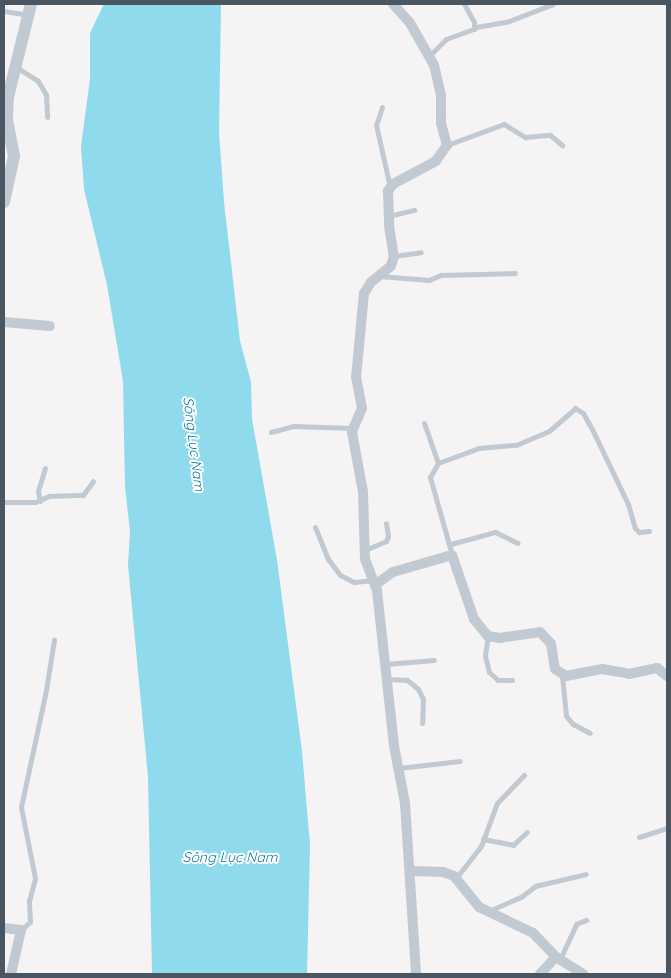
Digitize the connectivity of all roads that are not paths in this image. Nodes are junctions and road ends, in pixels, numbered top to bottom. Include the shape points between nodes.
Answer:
1 (393, 4) edge
2 (464, 4) edge
3 (553, 4) edge
4 (30, 9) edge
5 (4, 11) edge
6 (476, 26) junction
7 (429, 56) junction
8 (16, 67) junction
9 (382, 107) dead end
10 (46, 117) dead end
11 (447, 145) junction
12 (562, 145) dead end
13 (390, 188) junction
14 (4, 202) edge
15 (414, 210) dead end
16 (388, 216) junction
17 (421, 252) dead end
18 (394, 256) junction
19 (515, 273) dead end
20 (378, 276) junction
21 (4, 322) edge
22 (50, 326) dead end
23 (424, 424) dead end
24 (354, 428) junction
25 (271, 432) dead end
26 (438, 463) junction
27 (45, 468) dead end
28 (93, 481) dead end
29 (40, 501) junction
30 (4, 502) edge
31 (386, 523) dead end
32 (315, 527) dead end
33 (649, 531) dead end
34 (451, 544) junction
35 (518, 544) dead end
36 (364, 551) junction
37 (452, 554) junction
38 (374, 582) junction
39 (488, 636) junction
40 (54, 640) dead end
41 (434, 660) dead end
42 (386, 664) junction
43 (562, 675) junction
44 (667, 676) edge
45 (388, 679) junction
46 (512, 680) dead end
47 (422, 723) dead end
48 (590, 733) dead end
49 (460, 761) dead end
50 (398, 768) junction
51 (524, 776) dead end
52 (667, 828) edge
53 (527, 832) dead end
54 (639, 837) dead end
55 (483, 839) junction
56 (412, 871) junction
57 (586, 874) dead end
58 (456, 878) junction
59 (486, 912) junction
60 (586, 920) dead end
61 (4, 928) edge
62 (21, 930) junction
63 (558, 958) junction
64 (11, 974) edge
65 (416, 974) edge
66 (540, 974) edge
67 (583, 974) edge

1 - 7 street via 410,23
2 - 6 lane
3 - 6 lane via 509,21
4 - 5 lane
4 - 8 street
6 - 7 lane via 446,39
7 - 11 street via 441,95
8 - 10 lane via 38,80 46,95
8 - 14 street via 7,111 14,166
9 - 13 lane via 376,125
11 - 12 lane via 504,124 525,137 550,135
11 - 13 street via 436,161
13 - 16 street
15 - 16 lane
16 - 18 street
17 - 18 lane
18 - 20 street via 391,266
19 - 20 lane via 441,275 429,280
20 - 24 street via 364,293 356,377 362,408
21 - 22 street
23 - 26 lane
24 - 25 lane via 293,426
24 - 36 street via 363,492
26 - 33 lane via 479,448 516,445 549,432 577,408 592,429 628,504 635,528 639,532
26 - 34 lane via 430,477
27 - 29 lane via 38,492
28 - 29 lane via 83,495 49,496
29 - 30 lane
31 - 36 lane via 386,541
32 - 38 lane via 328,559 340,575 354,582
34 - 35 lane via 495,532
34 - 37 lane
36 - 38 street via 366,568
37 - 38 street via 392,572
37 - 39 street via 474,619
38 - 42 street
39 - 43 street via 499,638 540,632 549,638 555,669
39 - 46 lane via 485,656 490,672 498,680
40 - 62 lane via 21,807 35,878 29,901 30,922
41 - 42 lane
42 - 45 street
43 - 44 street via 602,669 629,674 657,668
43 - 48 lane via 566,716
45 - 47 lane via 407,680 418,689 423,699
45 - 50 street
49 - 50 lane
50 - 56 street
51 - 55 lane via 497,803
52 - 54 lane
53 - 55 lane via 513,845
55 - 58 lane via 472,860
56 - 58 street via 443,872
56 - 65 street
57 - 59 lane via 535,886 521,897
58 - 59 street
59 - 63 street via 533,933
60 - 63 lane via 576,924
61 - 62 street
62 - 64 street
63 - 66 street
63 - 67 street

